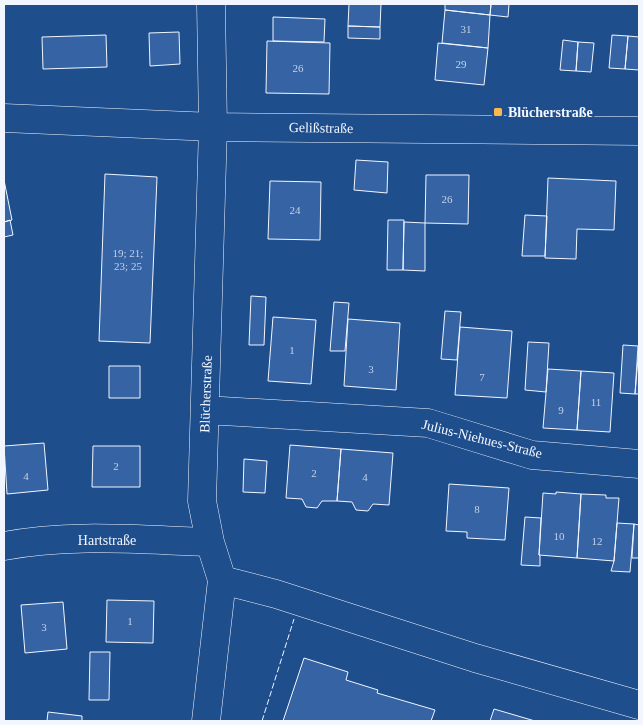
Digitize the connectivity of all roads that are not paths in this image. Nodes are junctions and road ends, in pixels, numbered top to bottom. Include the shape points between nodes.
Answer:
1 (211, 4) edge
2 (4, 118) edge
3 (214, 127) junction
4 (639, 131) edge
5 (205, 410) junction
6 (639, 464) edge
7 (210, 542) junction
8 (4, 546) edge
9 (222, 580) junction
10 (639, 704) edge
11 (206, 721) edge

1 - 3 street, Blücherstraße
2 - 3 street, Gelißstraße
3 - 4 street, Gelißstraße
3 - 5 street, Blücherstraße
5 - 6 street, Julius-Niehues-Straße via 428,423 532,455
5 - 7 street, Blücherstraße via 202,501
7 - 8 street, Hartstraße via 87,538
7 - 9 street, Blücherstraße
9 - 10 street via 276,594 475,658
9 - 11 street, Blücherstraße

